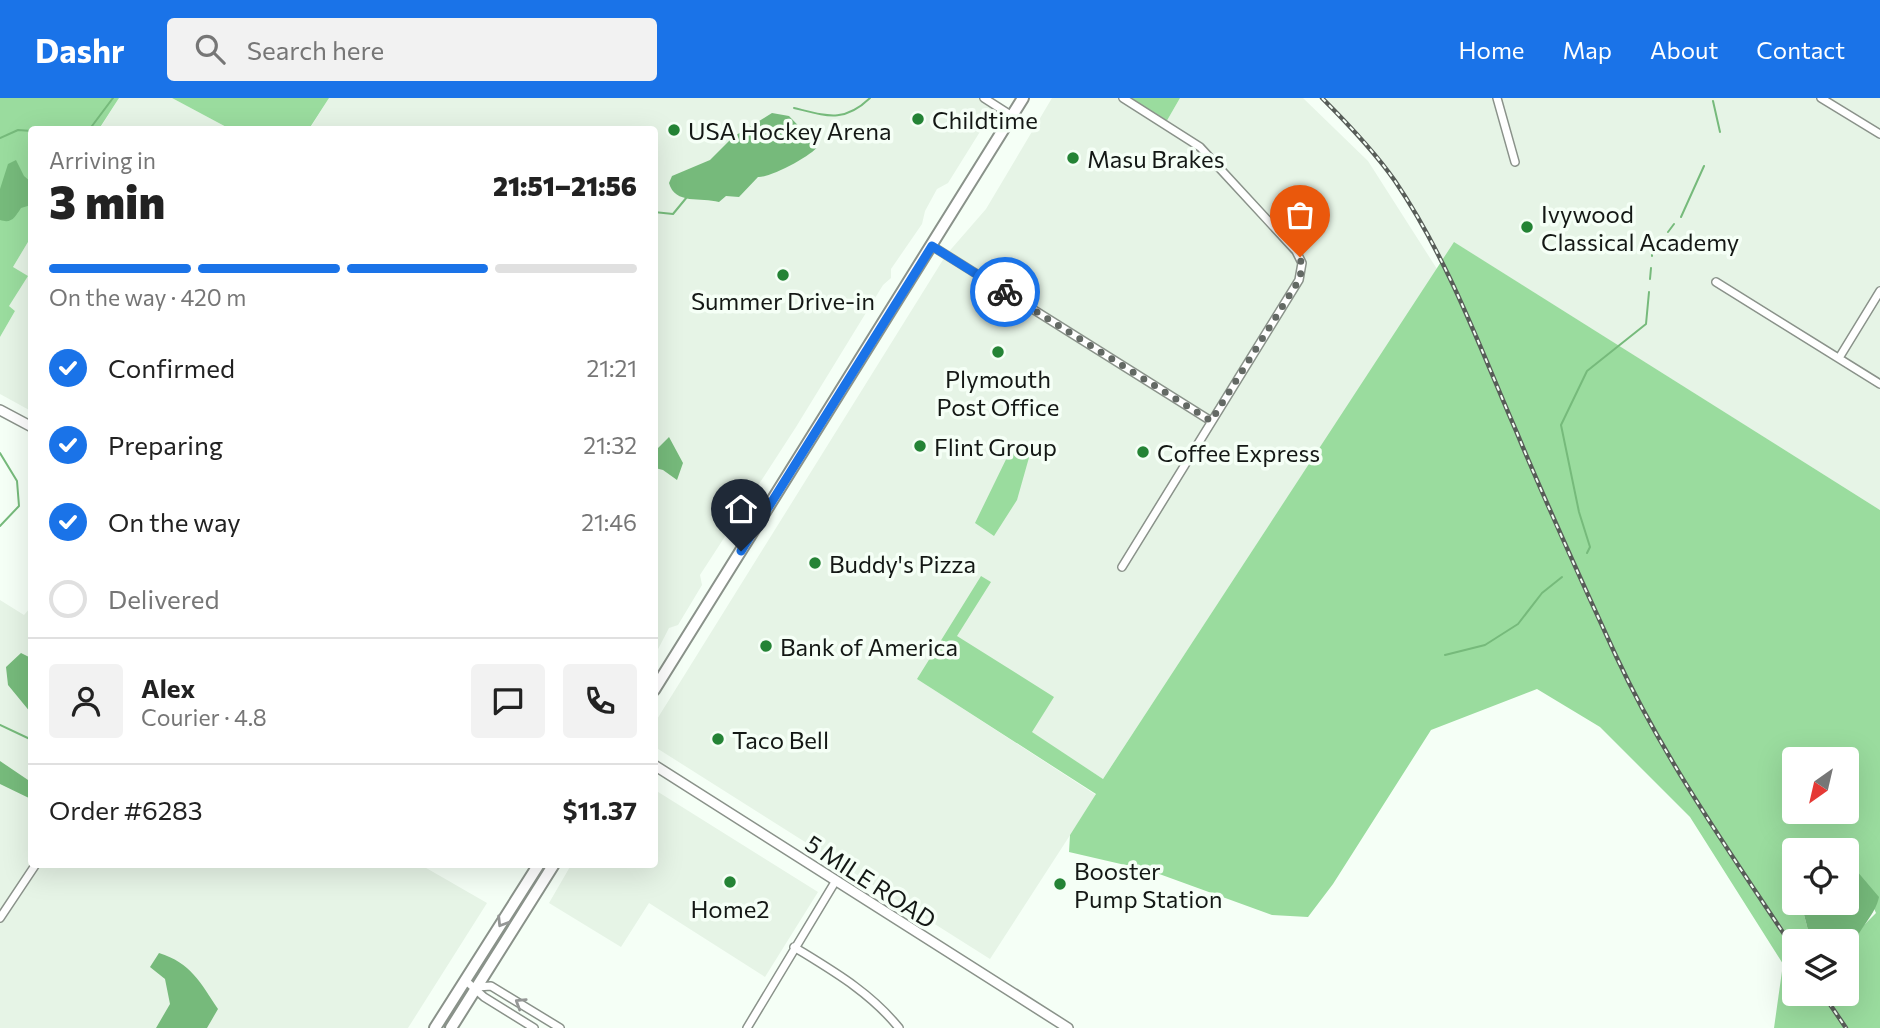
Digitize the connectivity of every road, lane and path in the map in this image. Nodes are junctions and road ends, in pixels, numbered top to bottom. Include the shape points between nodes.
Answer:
1 (984, 98) edge
2 (1023, 98) edge
3 (1123, 98) edge
4 (1497, 98) edge
5 (1821, 98) edge
6 (1012, 116) junction
7 (1880, 134) edge
8 (1515, 162) dead end
9 (932, 246) junction
10 (1716, 282) dead end
11 (1880, 291) edge
12 (1839, 358) junction
13 (1880, 384) edge
14 (0, 410) edge
15 (1211, 421) junction
16 (28, 425) edge
17 (1122, 566) dead end
18 (658, 684) edge
19 (658, 768) edge
20 (33, 868) edge
21 (536, 868) edge
22 (551, 868) edge
23 (835, 882) junction
24 (0, 918) edge
25 (794, 947) junction
26 (466, 980) junction
27 (477, 987) junction
28 (435, 1028) edge
29 (451, 1028) edge
30 (534, 1028) edge
31 (561, 1028) edge
32 (747, 1028) edge
33 (899, 1028) edge
34 (1068, 1028) edge

1 - 6 street
2 - 6 main road
3 - 15 street via 1208,154 1302,263 1299,280
4 - 8 street
5 - 7 street
6 - 9 main road
9 - 15 street
9 - 18 main road
10 - 12 street
11 - 12 street
12 - 13 street
14 - 16 street
15 - 17 street
19 - 23 street, 5 MILE ROAD
20 - 24 street
21 -> 26 main road
22 - 27 main road
23 - 25 street
23 - 34 street, 5 MILE ROAD
25 - 32 street
25 - 33 street via 859,987
26 - 27 street
26 - 28 main road
27 - 29 main road
27 - 30 street via 484,997
31 -> 27 street via 491,986

